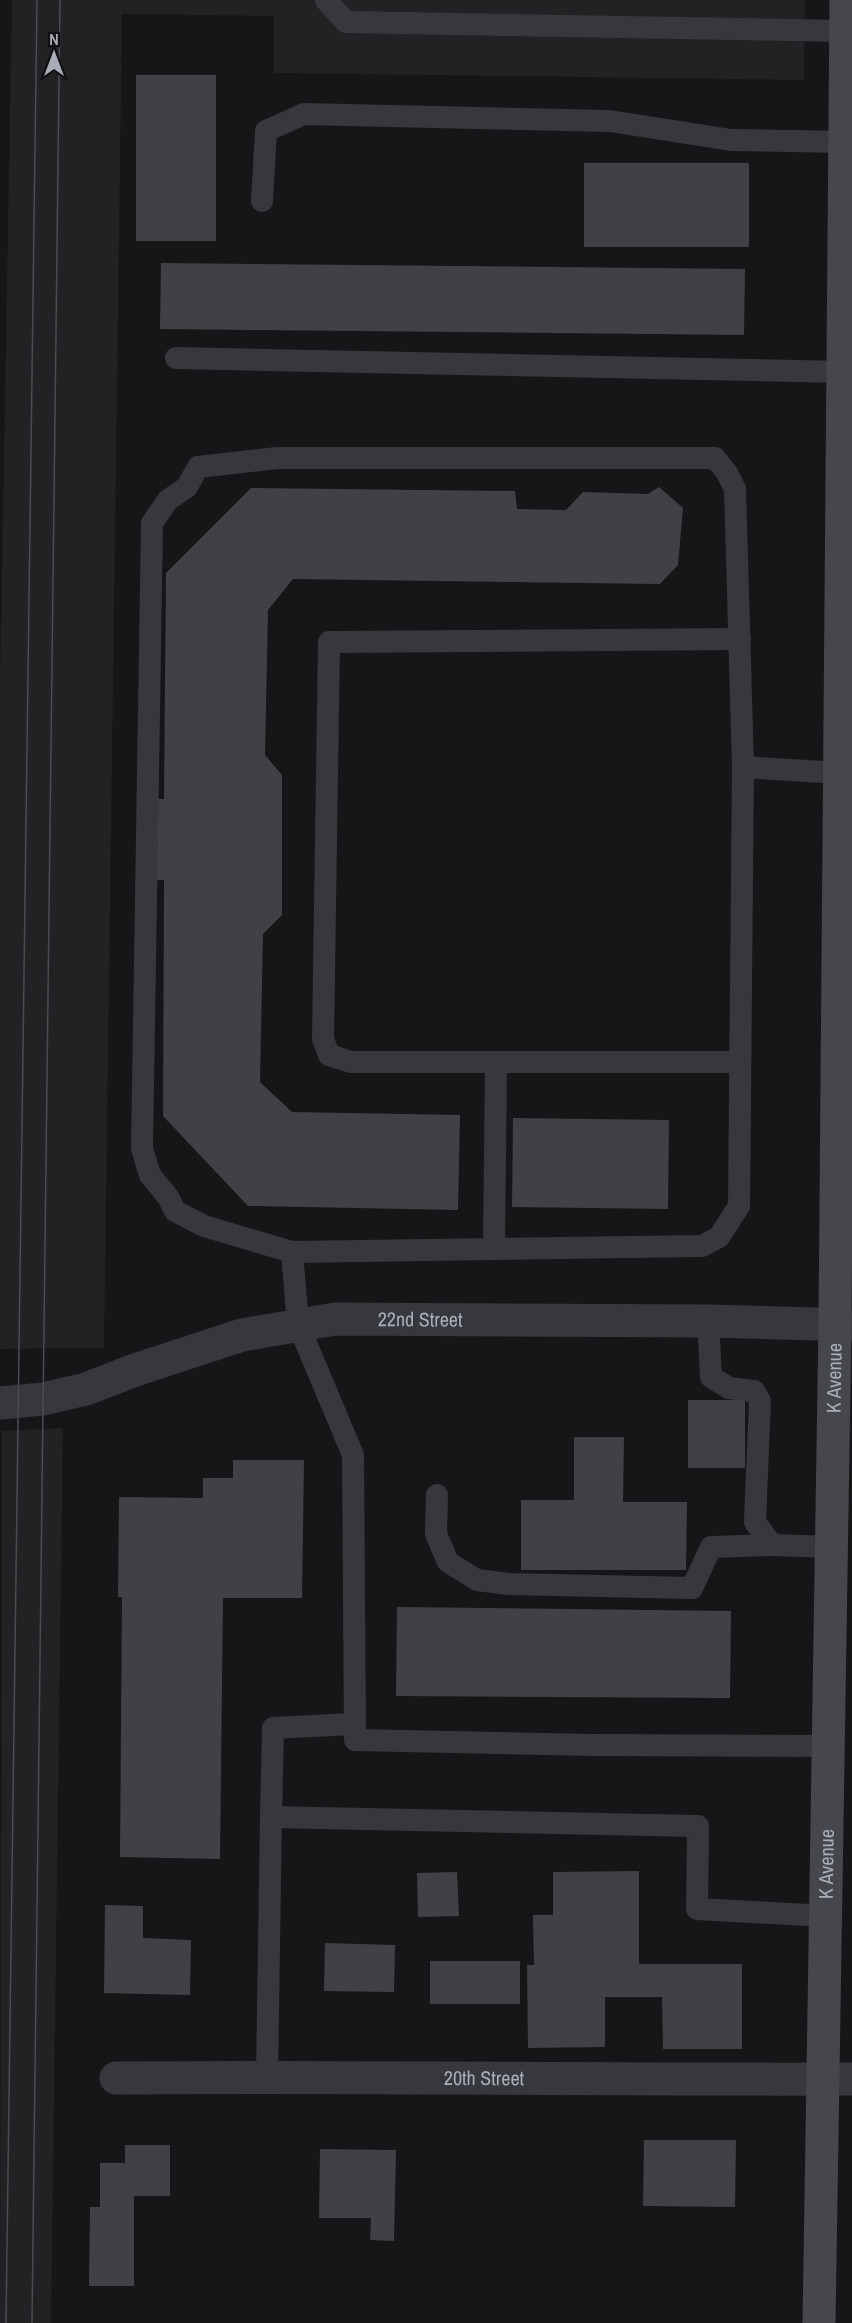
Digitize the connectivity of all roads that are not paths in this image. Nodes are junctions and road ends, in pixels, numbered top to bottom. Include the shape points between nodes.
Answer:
1 (326, 0) edge
2 (846, 16) edge
3 (845, 142) junction
4 (262, 201) dead end
5 (176, 358) dead end
6 (846, 389) edge
7 (740, 639) junction
8 (743, 767) junction
9 (846, 773) edge
10 (496, 1062) junction
11 (740, 1062) junction
12 (494, 1249) junction
13 (292, 1252) junction
14 (708, 1321) junction
15 (298, 1324) junction
16 (844, 1324) edge
17 (0, 1403) edge
18 (437, 1495) dead end
19 (772, 1545) junction
20 (832, 1547) junction
21 (354, 1724) junction
22 (829, 1746) junction
23 (271, 1816) junction
24 (825, 1916) junction
25 (267, 2077) junction
26 (116, 2078) dead end
27 (838, 2079) edge
28 (819, 2323) edge

1 - 2 lane via 346,22
2 - 3 main road, K Avenue
3 - 4 lane via 731,140 610,121 303,114 266,132
3 - 6 main road, K Avenue
5 - 6 lane
6 - 9 main road, K Avenue
7 - 8 lane
7 - 10 lane via 329,642 323,1038 329,1055 351,1062
7 - 13 lane via 735,489 715,458 277,458 198,467 187,487 168,500 152,523 142,1148 150,1175 175,1211 204,1226
8 - 9 lane
8 - 11 lane
9 - 16 main road, K Avenue
10 - 11 lane
10 - 12 lane
11 - 12 lane via 739,1206 719,1237 702,1246
12 - 13 lane
13 - 15 lane
14 - 15 street, 22nd Street via 335,1319
14 - 16 street, 22nd Street
14 - 19 lane via 711,1377 729,1388 754,1391 760,1401 755,1522
15 - 17 street, 22nd Street via 242,1335 86,1389
15 - 21 lane via 353,1455
16 - 20 main road, K Avenue
18 - 19 lane via 436,1534 448,1562 477,1580 692,1588 711,1547
19 - 20 lane
20 - 22 main road, K Avenue
21 - 22 lane via 355,1740
21 - 23 lane via 273,1728
22 - 24 main road, K Avenue
23 - 24 lane via 698,1826 697,1909
23 - 25 lane
24 - 27 main road, K Avenue
25 - 26 street, 20th Street
25 - 27 street, 20th Street
27 - 28 main road, K Avenue

